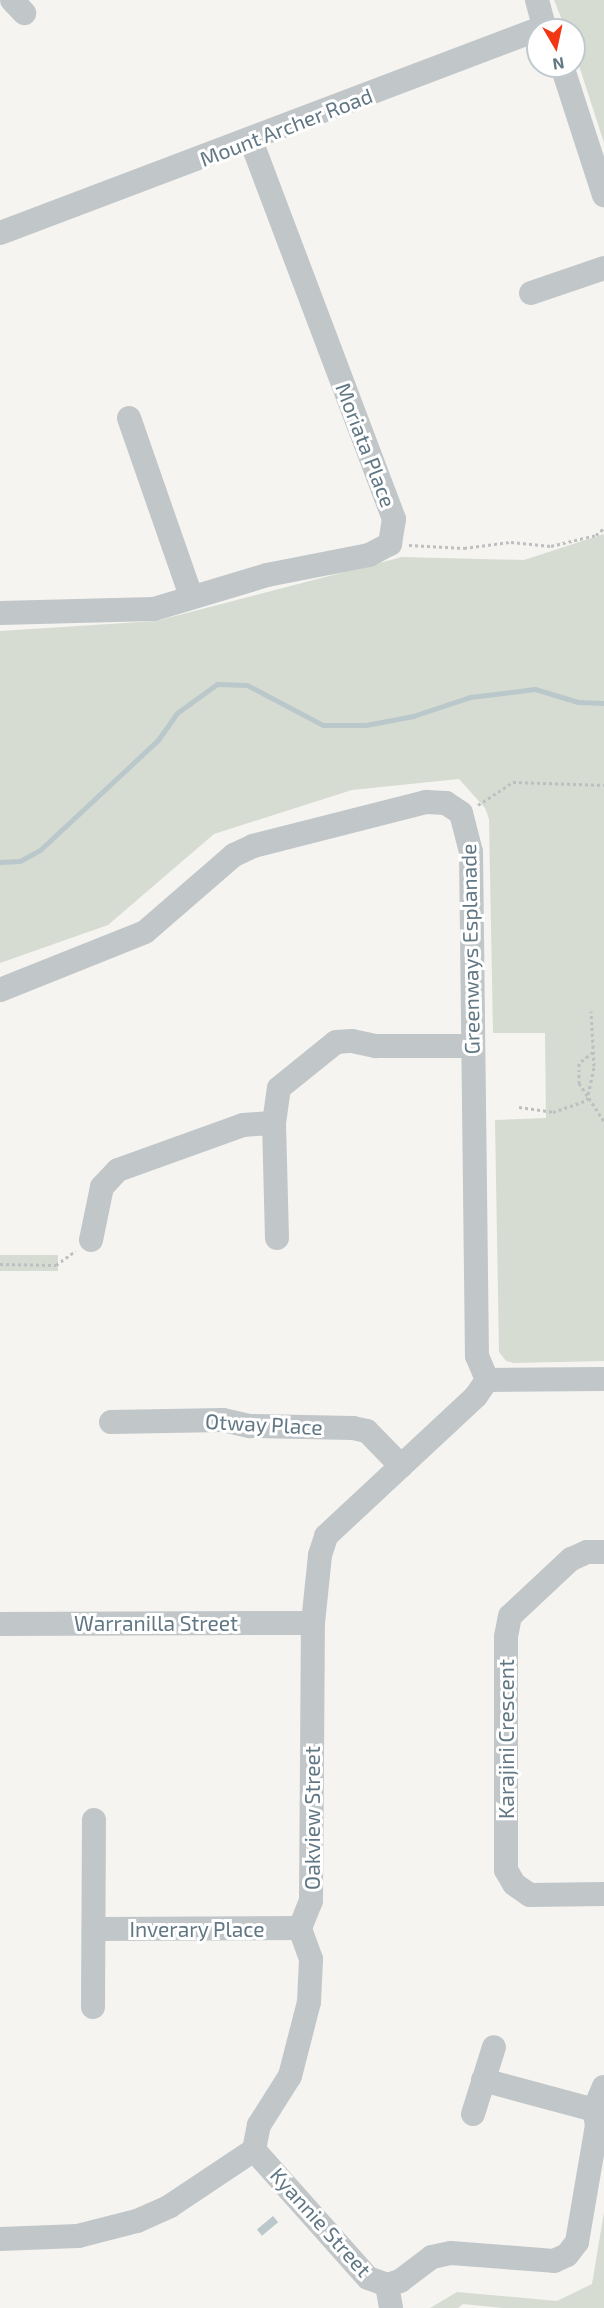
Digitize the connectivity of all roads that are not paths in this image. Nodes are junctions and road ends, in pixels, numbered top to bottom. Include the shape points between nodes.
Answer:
1 (537, 0) edge
2 (14, 4) edge
3 (0, 5) edge
4 (541, 18) edge
5 (526, 36) edge
6 (566, 78) edge
7 (251, 141) junction
8 (604, 195) edge
9 (0, 233) edge
10 (604, 268) edge
11 (531, 293) dead end
12 (129, 418) dead end
13 (191, 596) junction
14 (0, 613) edge
15 (0, 990) edge
16 (472, 1046) junction
17 (274, 1123) junction
18 (277, 1238) dead end
19 (91, 1240) road end
20 (604, 1379) edge
21 (487, 1380) junction
22 (111, 1422) dead end
23 (401, 1466) junction
24 (604, 1552) edge
25 (313, 1623) junction
26 (0, 1624) edge
27 (94, 1820) dead end
28 (604, 1894) edge
29 (300, 1928) junction
30 (94, 1929) junction
31 (93, 2007) dead end
32 (494, 2047) dead end
33 (483, 2080) junction
34 (604, 2087) edge
35 (594, 2110) junction
36 (472, 2114) dead end
37 (254, 2150) junction
38 (0, 2239) edge
39 (389, 2296) edge

1 - 4 street, Mount Archer Road
2 - 3 street
5 - 7 street, Mount Archer Road
6 - 8 street
7 - 9 street, Mount Archer Road
7 - 13 street, Moriata Place via 394,519 390,544 369,555 267,575
10 - 11 street
12 - 13 street
13 - 14 street via 154,609
15 - 16 street, Greenways Esplanade via 145,932 234,855 253,846 426,802 446,803 461,813 471,852
16 - 17 street via 376,1047 336,1042 279,1088
16 - 21 street, Greenways Esplanade via 477,1356
17 - 18 street
17 - 19 street via 243,1125 118,1170 102,1187
20 - 21 street
21 - 23 street, Oakview Street via 476,1396
22 - 23 street, Otway Place via 223,1420 250,1426 353,1428 367,1431
23 - 25 street, Oakview Street via 326,1536 320,1555
24 - 28 street, Karajini Crescent via 587,1552 572,1559 510,1616 506,1870 514,1884 530,1894
25 - 26 street, Warranilla Street
25 - 29 street, Oakview Street via 311,1901
27 - 30 street
29 - 30 street, Inverary Place
29 - 37 street via 311,1959 303,2038 290,2076 259,2126
30 - 31 street
32 - 33 street
33 - 35 street
33 - 36 street
34 - 35 street, Kyannie Street
35 - 39 street, Kyannie Street via 597,2125 577,2242 567,2255 554,2261 451,2253 432,2257 400,2281
37 - 38 street via 170,2206 137,2221 78,2236
37 - 39 street, Kyannie Street via 368,2278

